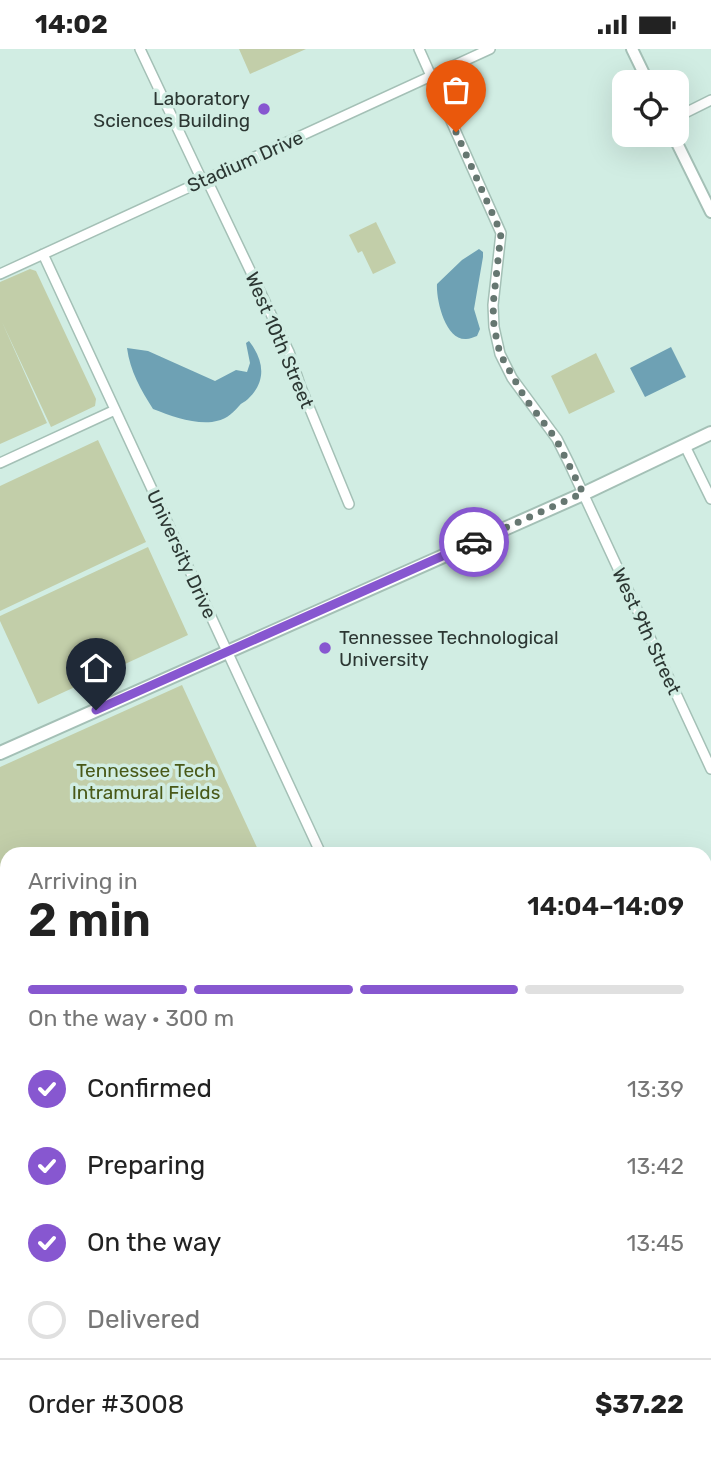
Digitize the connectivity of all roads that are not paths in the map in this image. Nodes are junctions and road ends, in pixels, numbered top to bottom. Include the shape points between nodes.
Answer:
1 (140, 49) edge
2 (419, 49) edge
3 (491, 49) edge
4 (632, 49) edge
5 (642, 70) edge
6 (431, 77) junction
7 (711, 100) edge
8 (689, 111) edge
9 (679, 147) edge
10 (203, 177) junction
11 (711, 212) edge
12 (43, 254) junction
13 (0, 274) edge
14 (115, 410) junction
15 (711, 433) edge
16 (685, 446) junction
17 (0, 463) edge
18 (583, 493) junction
19 (711, 499) edge
20 (349, 504) dead end
21 (227, 652) junction
22 (0, 753) edge
23 (711, 768) edge
24 (318, 847) edge

1 - 10 street, West 10th Street
2 - 6 street, West 9th Street
3 - 6 street, Stadium Drive
4 - 5 street
6 - 10 street, Stadium Drive
6 - 18 street, West 9th Street via 501,233 493,305 500,354 556,439
7 - 8 street
9 - 11 street
10 - 12 street, Stadium Drive
10 - 20 street, West 10th Street via 289,352
12 - 13 street, Stadium Drive
12 - 14 street, University Drive
14 - 17 street
14 - 21 street, University Drive
15 - 16 main road
16 - 18 main road
16 - 19 street
18 - 21 main road
18 - 23 street, West 9th Street
21 - 22 main road
21 - 24 street, University Drive

